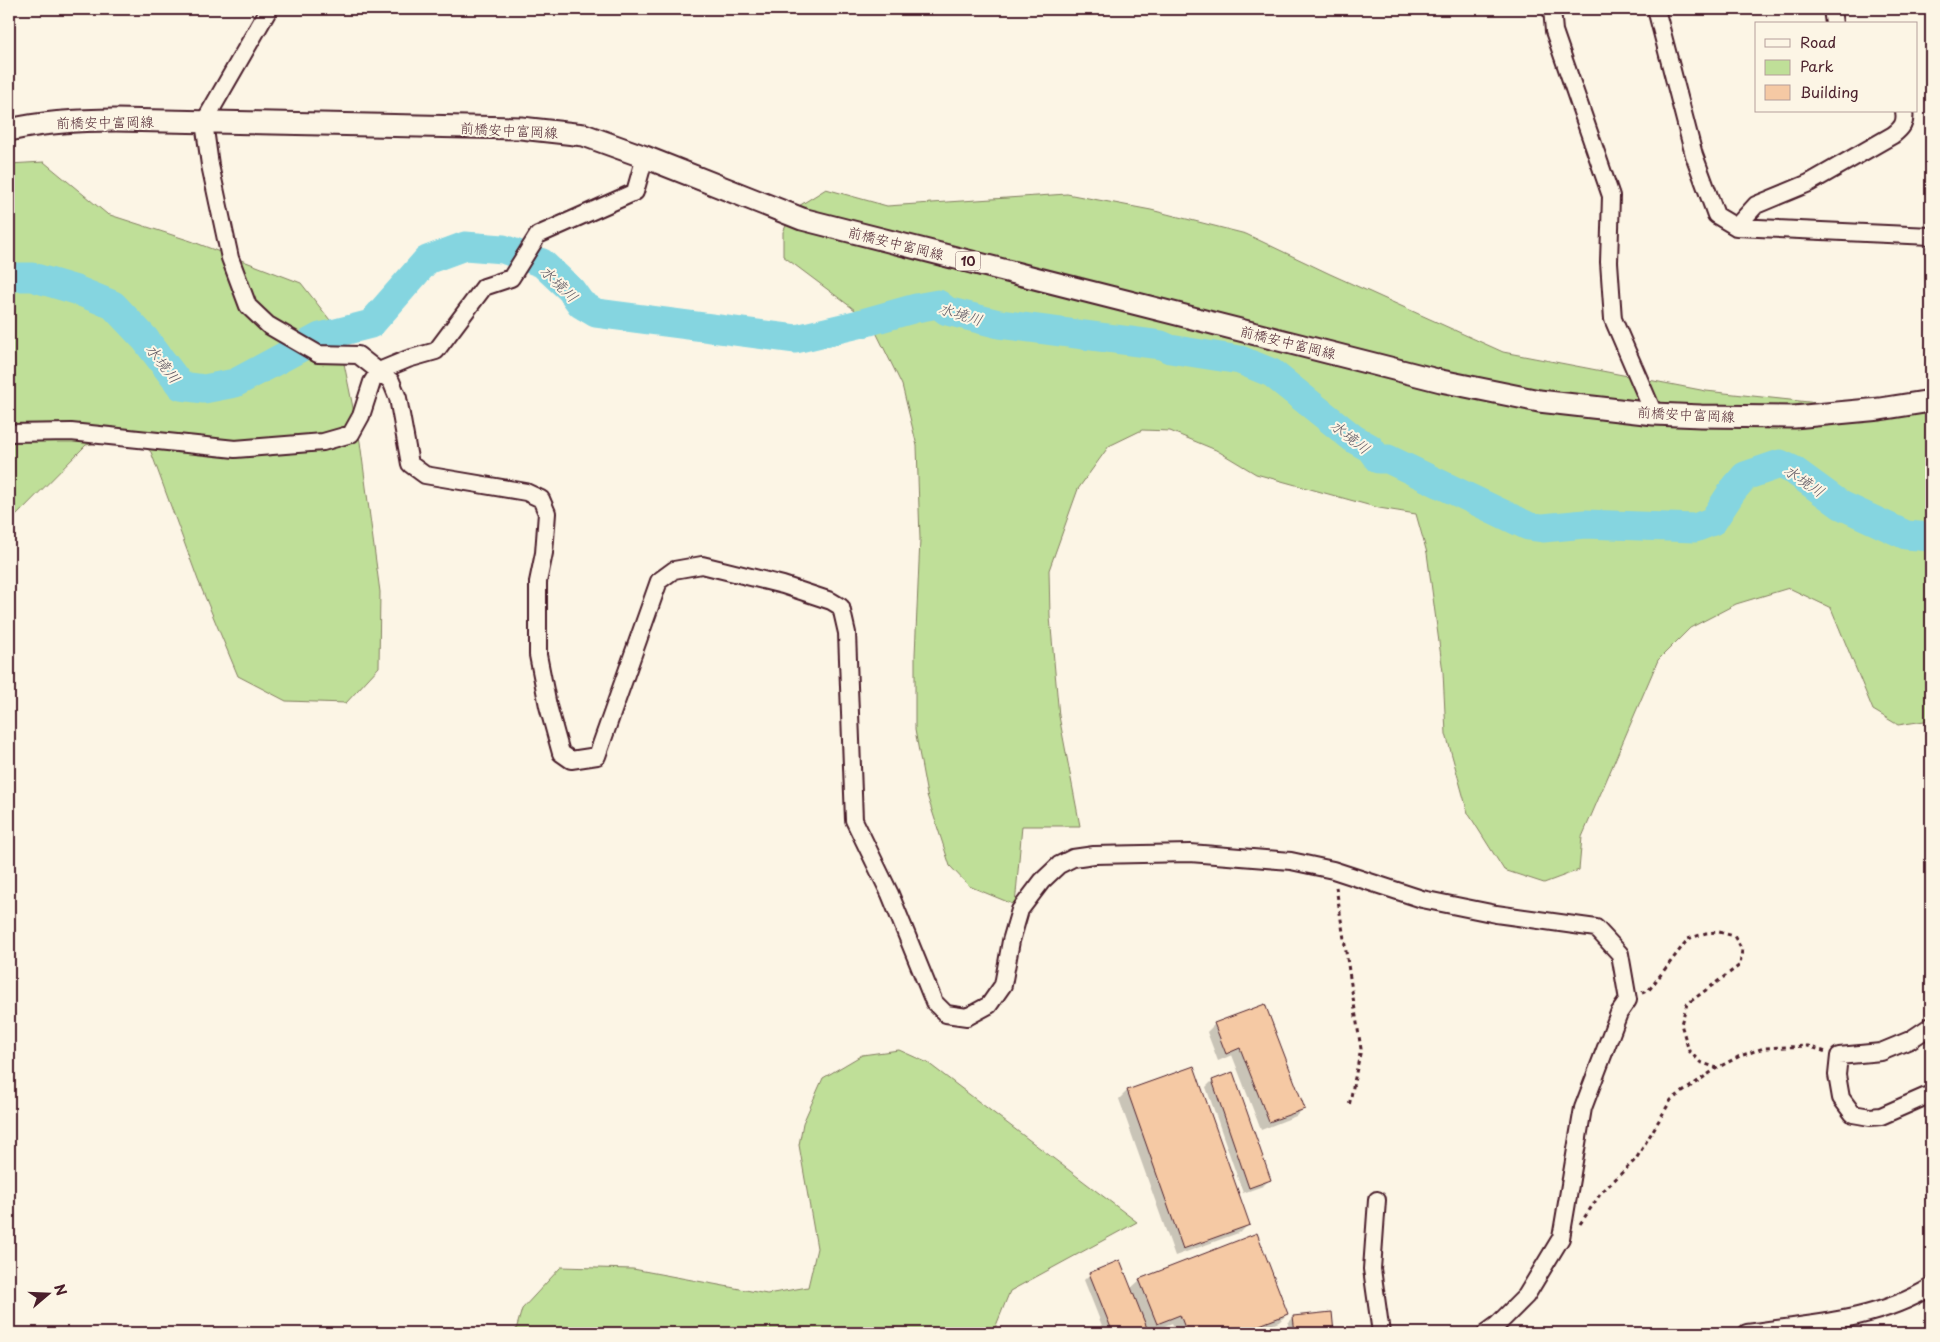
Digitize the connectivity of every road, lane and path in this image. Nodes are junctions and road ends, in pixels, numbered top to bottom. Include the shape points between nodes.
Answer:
1 (269, 9) edge
2 (1552, 9) edge
3 (1656, 9) edge
4 (1832, 9) edge
5 (1834, 22) edge
6 (1904, 112) edge
7 (204, 122) junction
8 (9, 130) edge
9 (645, 157) junction
10 (1736, 227) junction
11 (1931, 236) edge
12 (379, 371) junction
13 (1931, 401) edge
14 (1654, 414) junction
15 (9, 433) edge
16 (1333, 870) junction
17 (1628, 1000) junction
18 (1931, 1026) edge
19 (1839, 1056) junction
20 (1717, 1068) junction
21 (1931, 1094) edge
22 (1349, 1106) dead end
23 (1377, 1200) dead end
24 (1561, 1238) junction
25 (1931, 1287) edge
26 (1381, 1333) edge
27 (1486, 1333) edge
28 (1747, 1333) edge

1 - 7 street
2 - 14 street via 1554,31 1611,196 1610,262 1614,319
3 - 10 street via 1697,163 1716,215
4 - 5 street
6 - 10 street via 1905,120 1894,136 1809,183 1756,205
7 - 8 main road, 前橋安中富岡線 / 10 via 88,120
7 - 9 main road, 前橋安中富岡線 / 10 via 520,128 584,135
7 - 12 street via 230,258 248,306 268,325 318,354 358,355
9 - 12 street via 635,192 538,235 511,278 484,287 436,351
9 - 14 main road, 前橋安中富岡線 / 10 via 811,222 1441,381 1538,401
10 - 11 street
12 - 15 street via 351,434 323,442 235,449 71,432
12 - 16 street via 391,381 398,398 410,464 425,475 526,492 541,499 547,514 538,582 538,655 561,753 571,760 598,756 659,581 674,570 702,565 783,586 831,601 841,608 847,633 854,820 890,894 934,1002 946,1014 967,1017 989,1005 1003,985 1010,941 1020,910 1042,881 1059,865 1073,858 1190,853 1291,861
13 - 14 main road, 前橋安中富岡線 / 10 via 1794,416
16 - 17 street via 1422,899 1496,914 1596,928 1620,954
16 - 22 path via 1361,1050
17 - 20 path via 1649,990 1688,939 1719,932 1734,936 1742,950 1740,965 1687,1004 1681,1024 1689,1051 1700,1062
17 - 24 street via 1583,1108
18 - 19 street via 1910,1040 1882,1052
19 - 20 path via 1808,1046 1764,1048
19 - 21 street via 1837,1075 1841,1098 1853,1114 1881,1116
20 - 24 path via 1671,1100 1636,1159 1600,1193 1581,1224
23 - 26 street via 1372,1269
24 - 27 street via 1526,1296
25 - 28 street via 1887,1309 1862,1316

